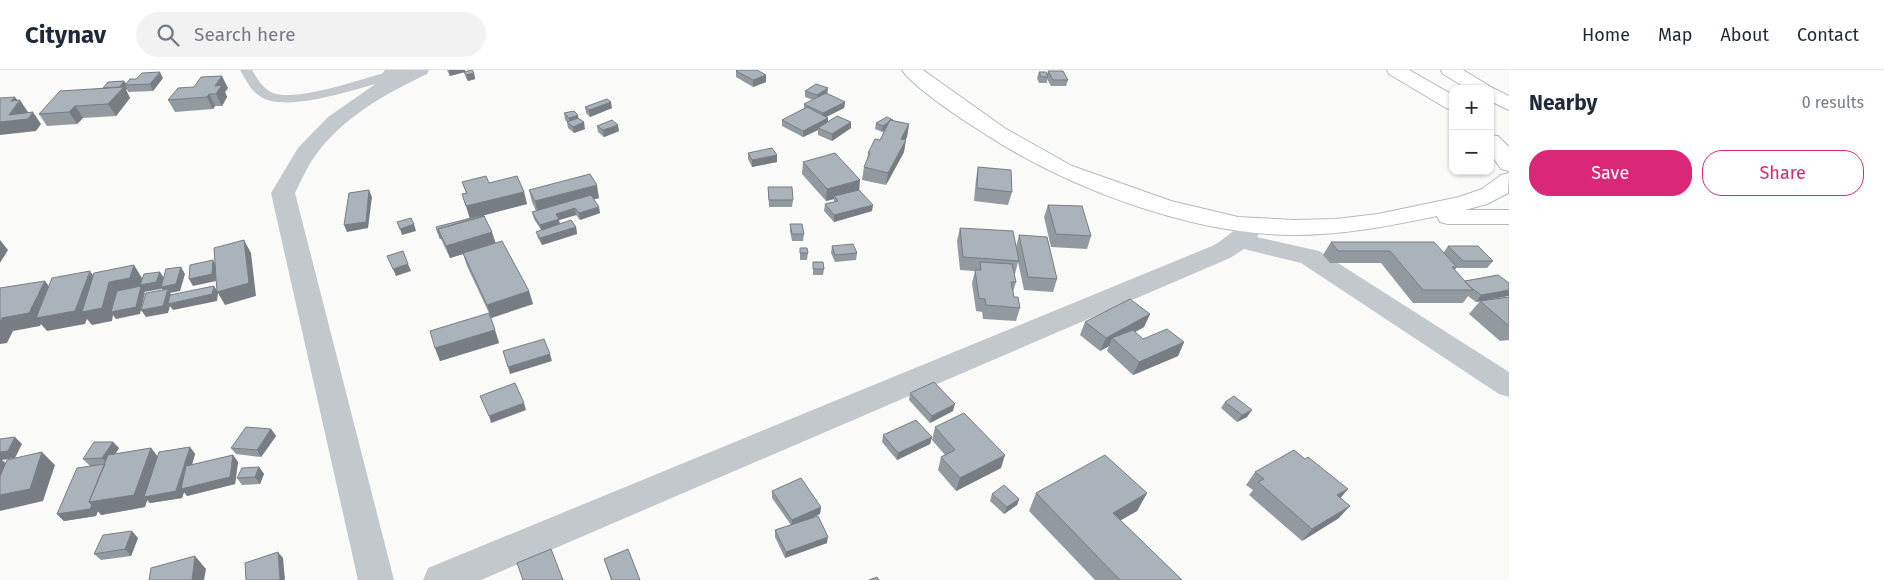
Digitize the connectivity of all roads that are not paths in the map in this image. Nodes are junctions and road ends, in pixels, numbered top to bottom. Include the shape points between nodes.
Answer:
1 (246, 70) edge
2 (420, 70) edge
3 (911, 70) edge
4 (1450, 70) edge
5 (1404, 75) edge
6 (389, 78) edge
7 (1475, 85) edge
8 (1494, 95) edge
9 (1449, 102) edge
10 (1509, 104) edge
11 (1449, 108) edge
12 (1494, 129) edge
13 (1509, 138) edge
14 (1494, 145) edge
15 (1509, 164) edge
16 (1509, 180) edge
17 (1404, 216) junction
18 (1509, 217) edge
19 (1246, 233) junction
20 (1509, 386) edge
21 (376, 580) edge
22 (441, 580) edge

1 - 6 lane via 256,86 270,96 278,97 316,94
2 - 6 street
3 - 19 highway via 974,118 1056,167
4 - 7 highway
5 - 9 highway
5 - 11 highway
6 - 21 street via 335,121 306,153 283,193
8 - 10 highway
12 - 13 highway
14 - 15 highway
16 - 17 highway via 1497,191 1474,200
17 - 18 highway
17 - 19 highway
19 - 20 street via 1310,257
19 - 22 street via 1221,252

